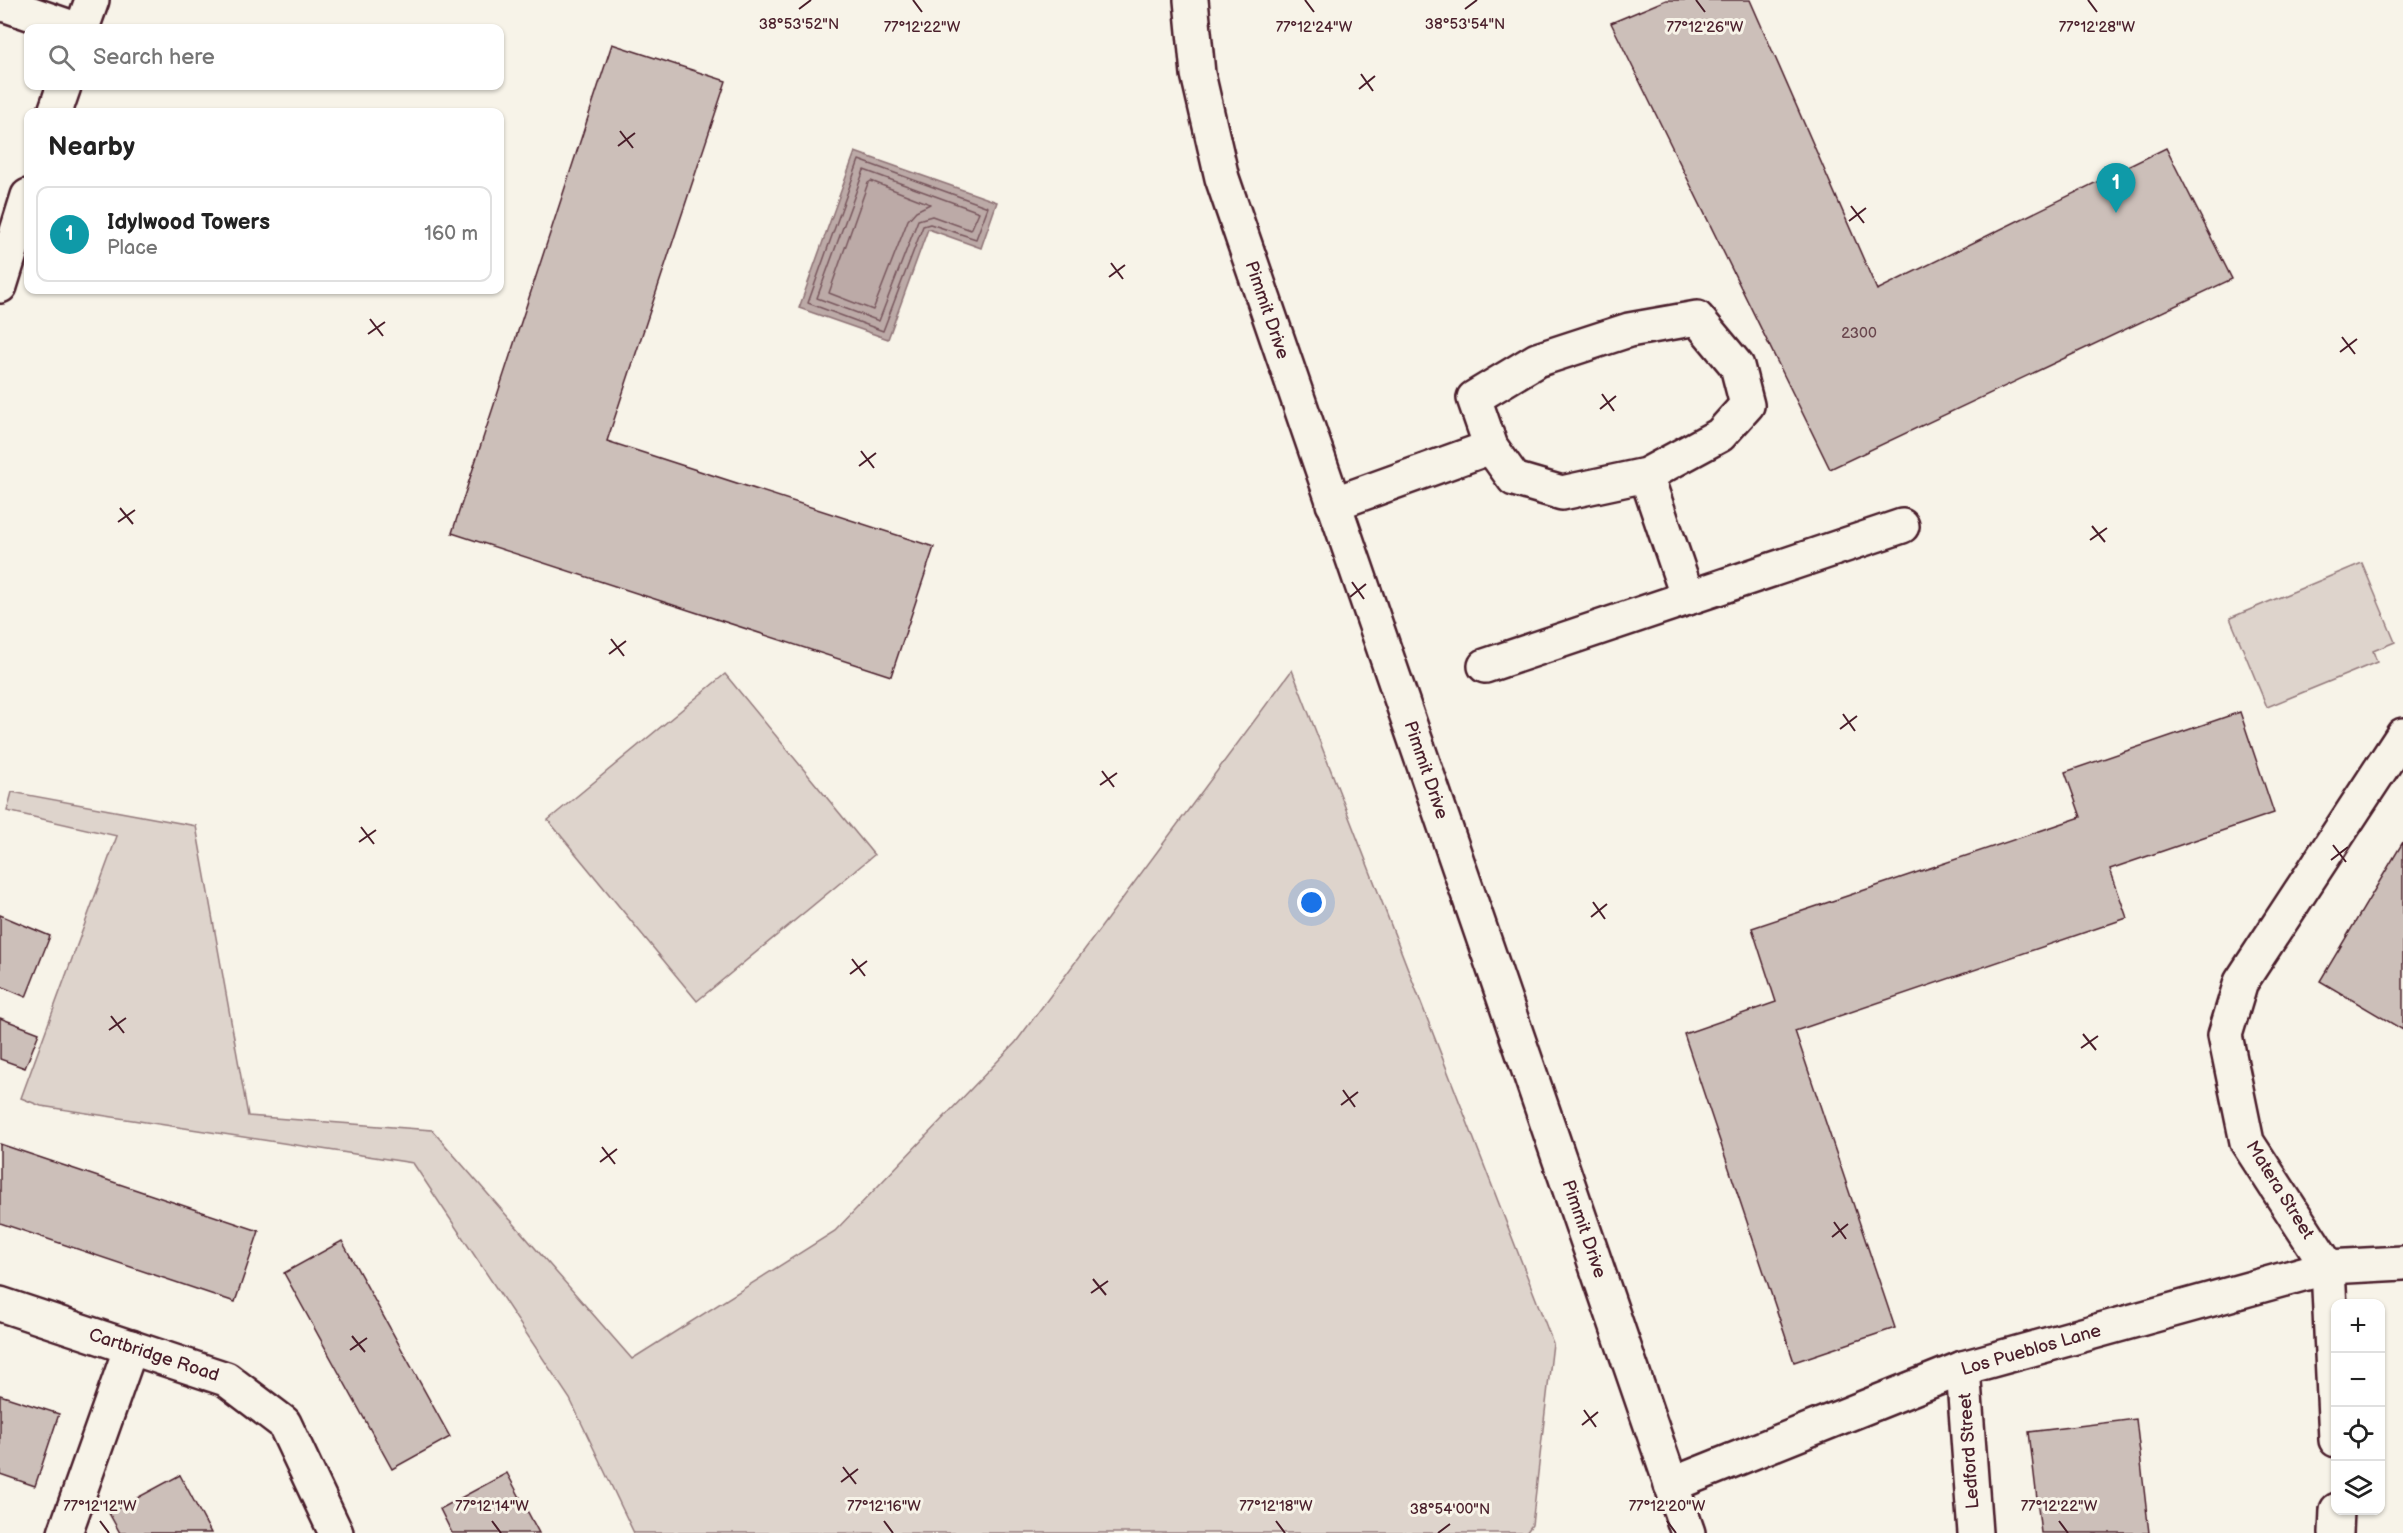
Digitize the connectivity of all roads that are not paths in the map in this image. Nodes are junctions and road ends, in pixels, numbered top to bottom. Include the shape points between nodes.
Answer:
1 (92, 0) edge
2 (1191, 0) edge
3 (0, 3) edge
4 (62, 24) edge
5 (83, 24) edge
6 (63, 90) edge
7 (56, 108) edge
8 (24, 209) edge
9 (0, 286) edge
10 (1491, 447) junction
11 (1646, 475) junction
12 (1333, 504) junction
13 (1902, 526) dead end
14 (1688, 598) junction
15 (1485, 666) dead end
16 (2403, 735) edge
17 (2403, 1263) edge
18 (2328, 1267) junction
19 (0, 1304) edge
20 (130, 1347) junction
21 (1963, 1368) junction
22 (2334, 1407) edge
23 (1671, 1485) junction
24 (2337, 1515) edge
25 (64, 1533) edge
26 (336, 1533) edge
27 (1688, 1533) edge
28 (1975, 1533) edge
29 (2336, 1533) edge

1 - 5 street
2 - 12 street, Pimmit Drive via 1198,74 1222,178
3 - 4 street
6 - 7 street
8 - 9 street
10 - 11 street via 1514,479 1562,493
10 - 11 street via 1474,398 1536,360 1629,330 1697,318 1737,366 1747,405 1720,435
10 - 12 street
11 - 14 street
12 - 23 street, Pimmit Drive
13 - 14 street
14 - 15 street
16 - 18 street, Matera Street via 2241,982 2225,1035 2247,1142
17 - 18 street, Los Pueblos Lane
18 - 21 street, Los Pueblos Lane
18 - 22 street
19 - 20 street, Cartbridge Road
20 - 25 street
20 - 26 street, Cartbridge Road via 226,1379 284,1423
21 - 23 street, Los Pueblos Lane
21 - 28 street, Ledford Street
23 - 27 street, Pimmit Drive
24 - 29 street

